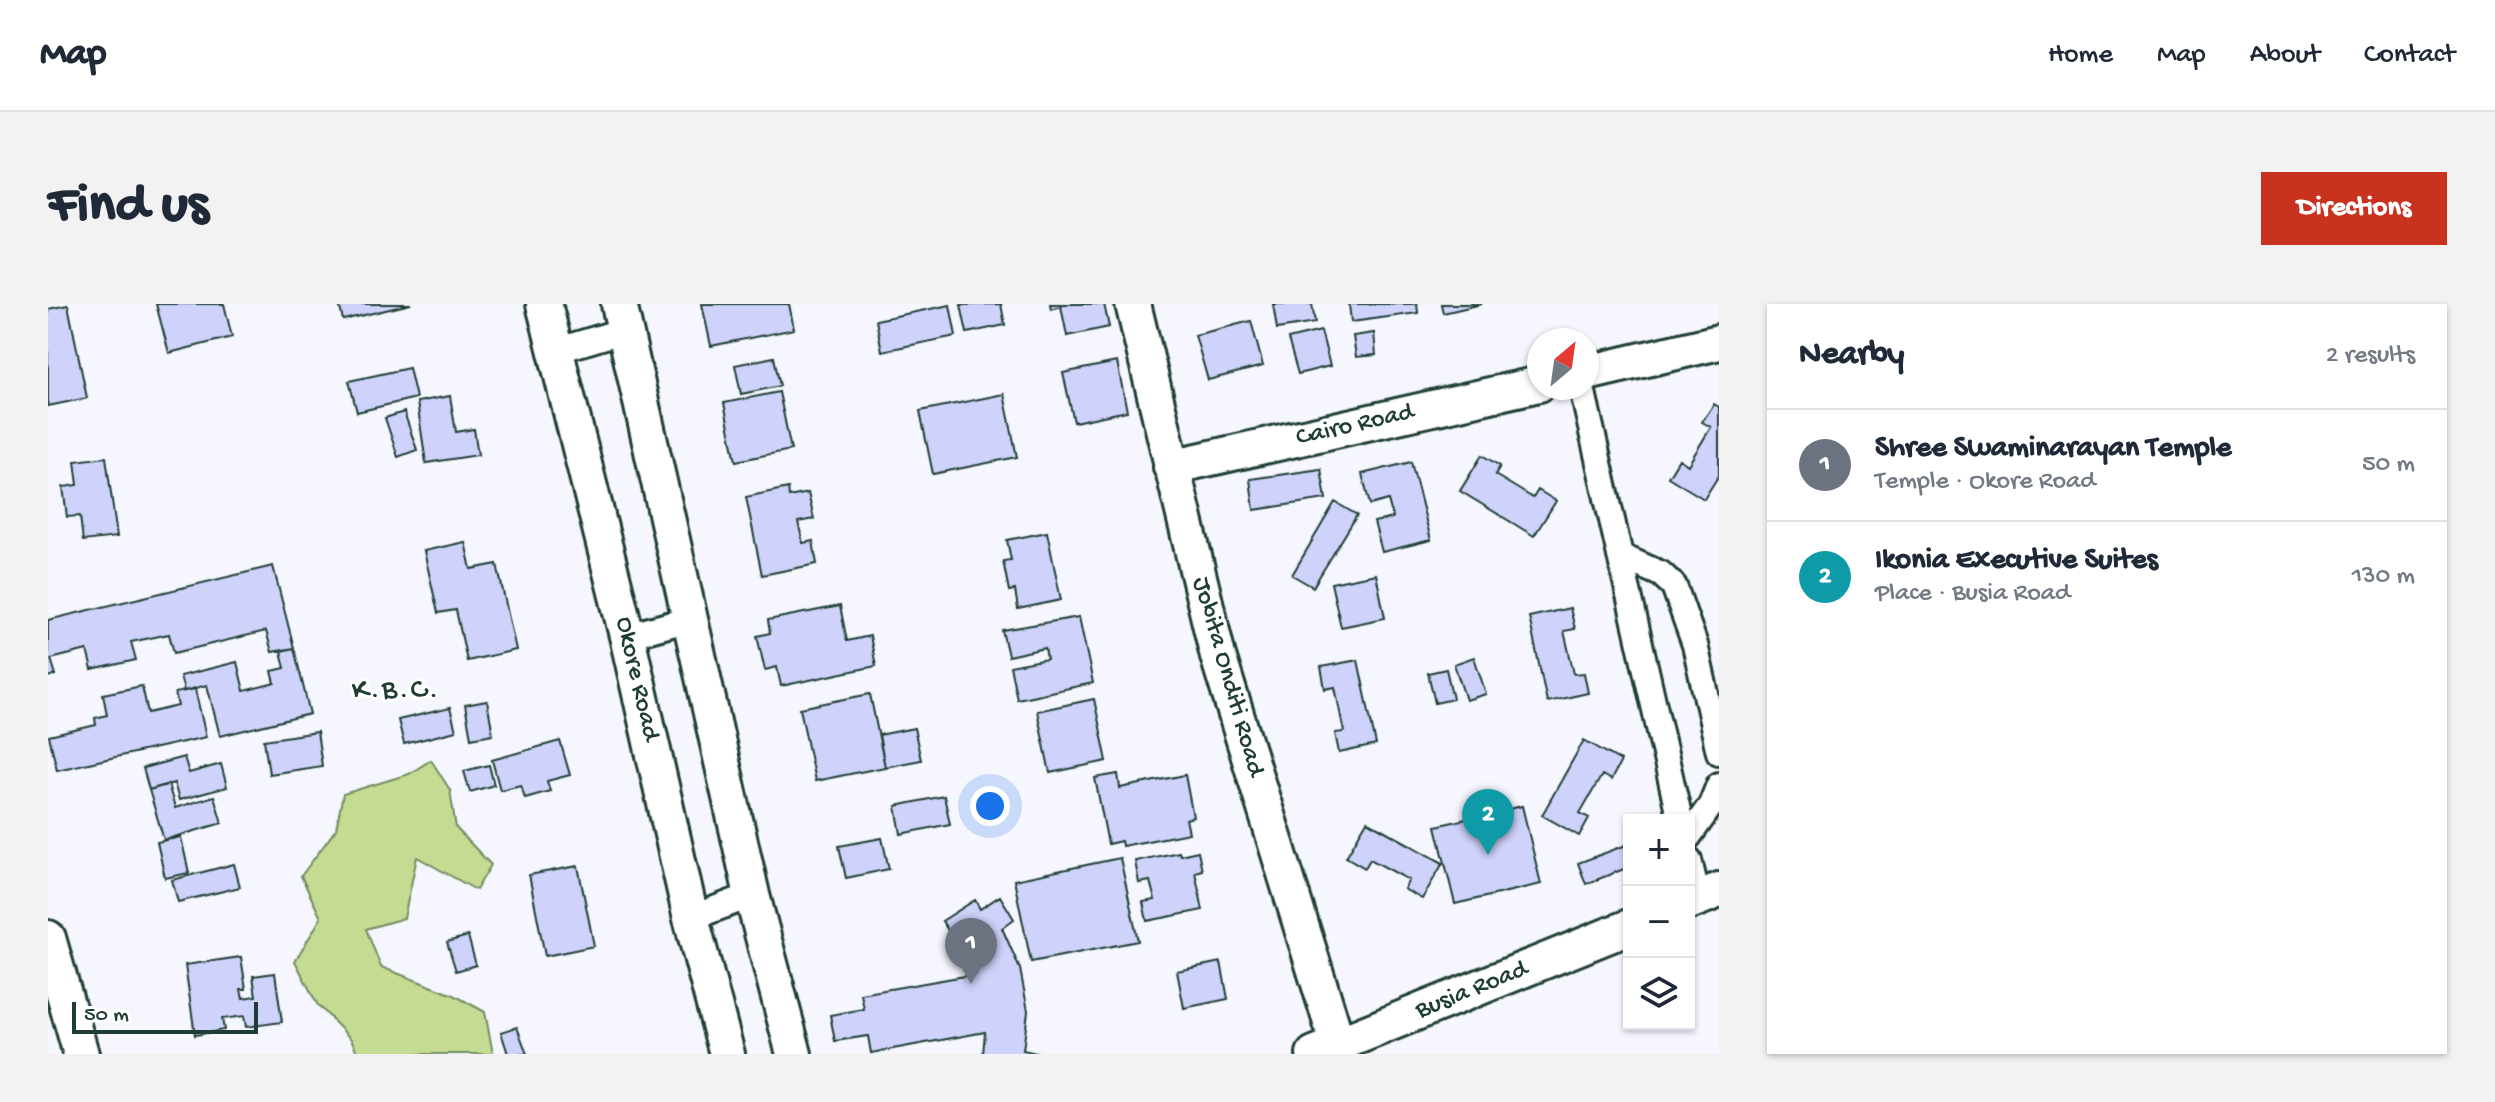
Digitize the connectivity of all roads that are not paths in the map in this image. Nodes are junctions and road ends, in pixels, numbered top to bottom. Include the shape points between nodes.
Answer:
1 (544, 304) edge
2 (1133, 304) edge
3 (622, 317) edge
4 (1719, 342) edge
5 (555, 351) junction
6 (1599, 370) edge
7 (1527, 387) edge
8 (1585, 400) edge
9 (1171, 467) junction
10 (1620, 556) junction
11 (690, 619) junction
12 (627, 636) junction
13 (1719, 752) edge
14 (1719, 785) edge
15 (1679, 814) edge
16 (1695, 828) edge
17 (1695, 877) edge
18 (752, 895) junction
19 (1702, 897) edge
20 (691, 918) junction
21 (1623, 929) edge
22 (48, 938) edge
23 (1326, 1050) edge
24 (81, 1054) edge
25 (727, 1054) edge
26 (794, 1054) edge

1 - 5 street, Okore Road
2 - 9 street, Jobita Onditi Road
3 - 5 street
3 - 11 street
4 - 6 street
5 - 12 street, Okore Road
7 - 9 street, Cairo Road
8 - 10 street
9 - 23 street, Jobita Onditi Road
10 - 13 street via 1661,574 1674,586 1695,645
10 - 15 street
11 - 12 street
11 - 18 street
12 - 20 street, Okore Road
14 - 16 street
17 - 19 street
18 - 20 street
18 - 26 street
20 - 25 street, Okore Road
21 - 23 street, Busia Road
22 - 24 street

